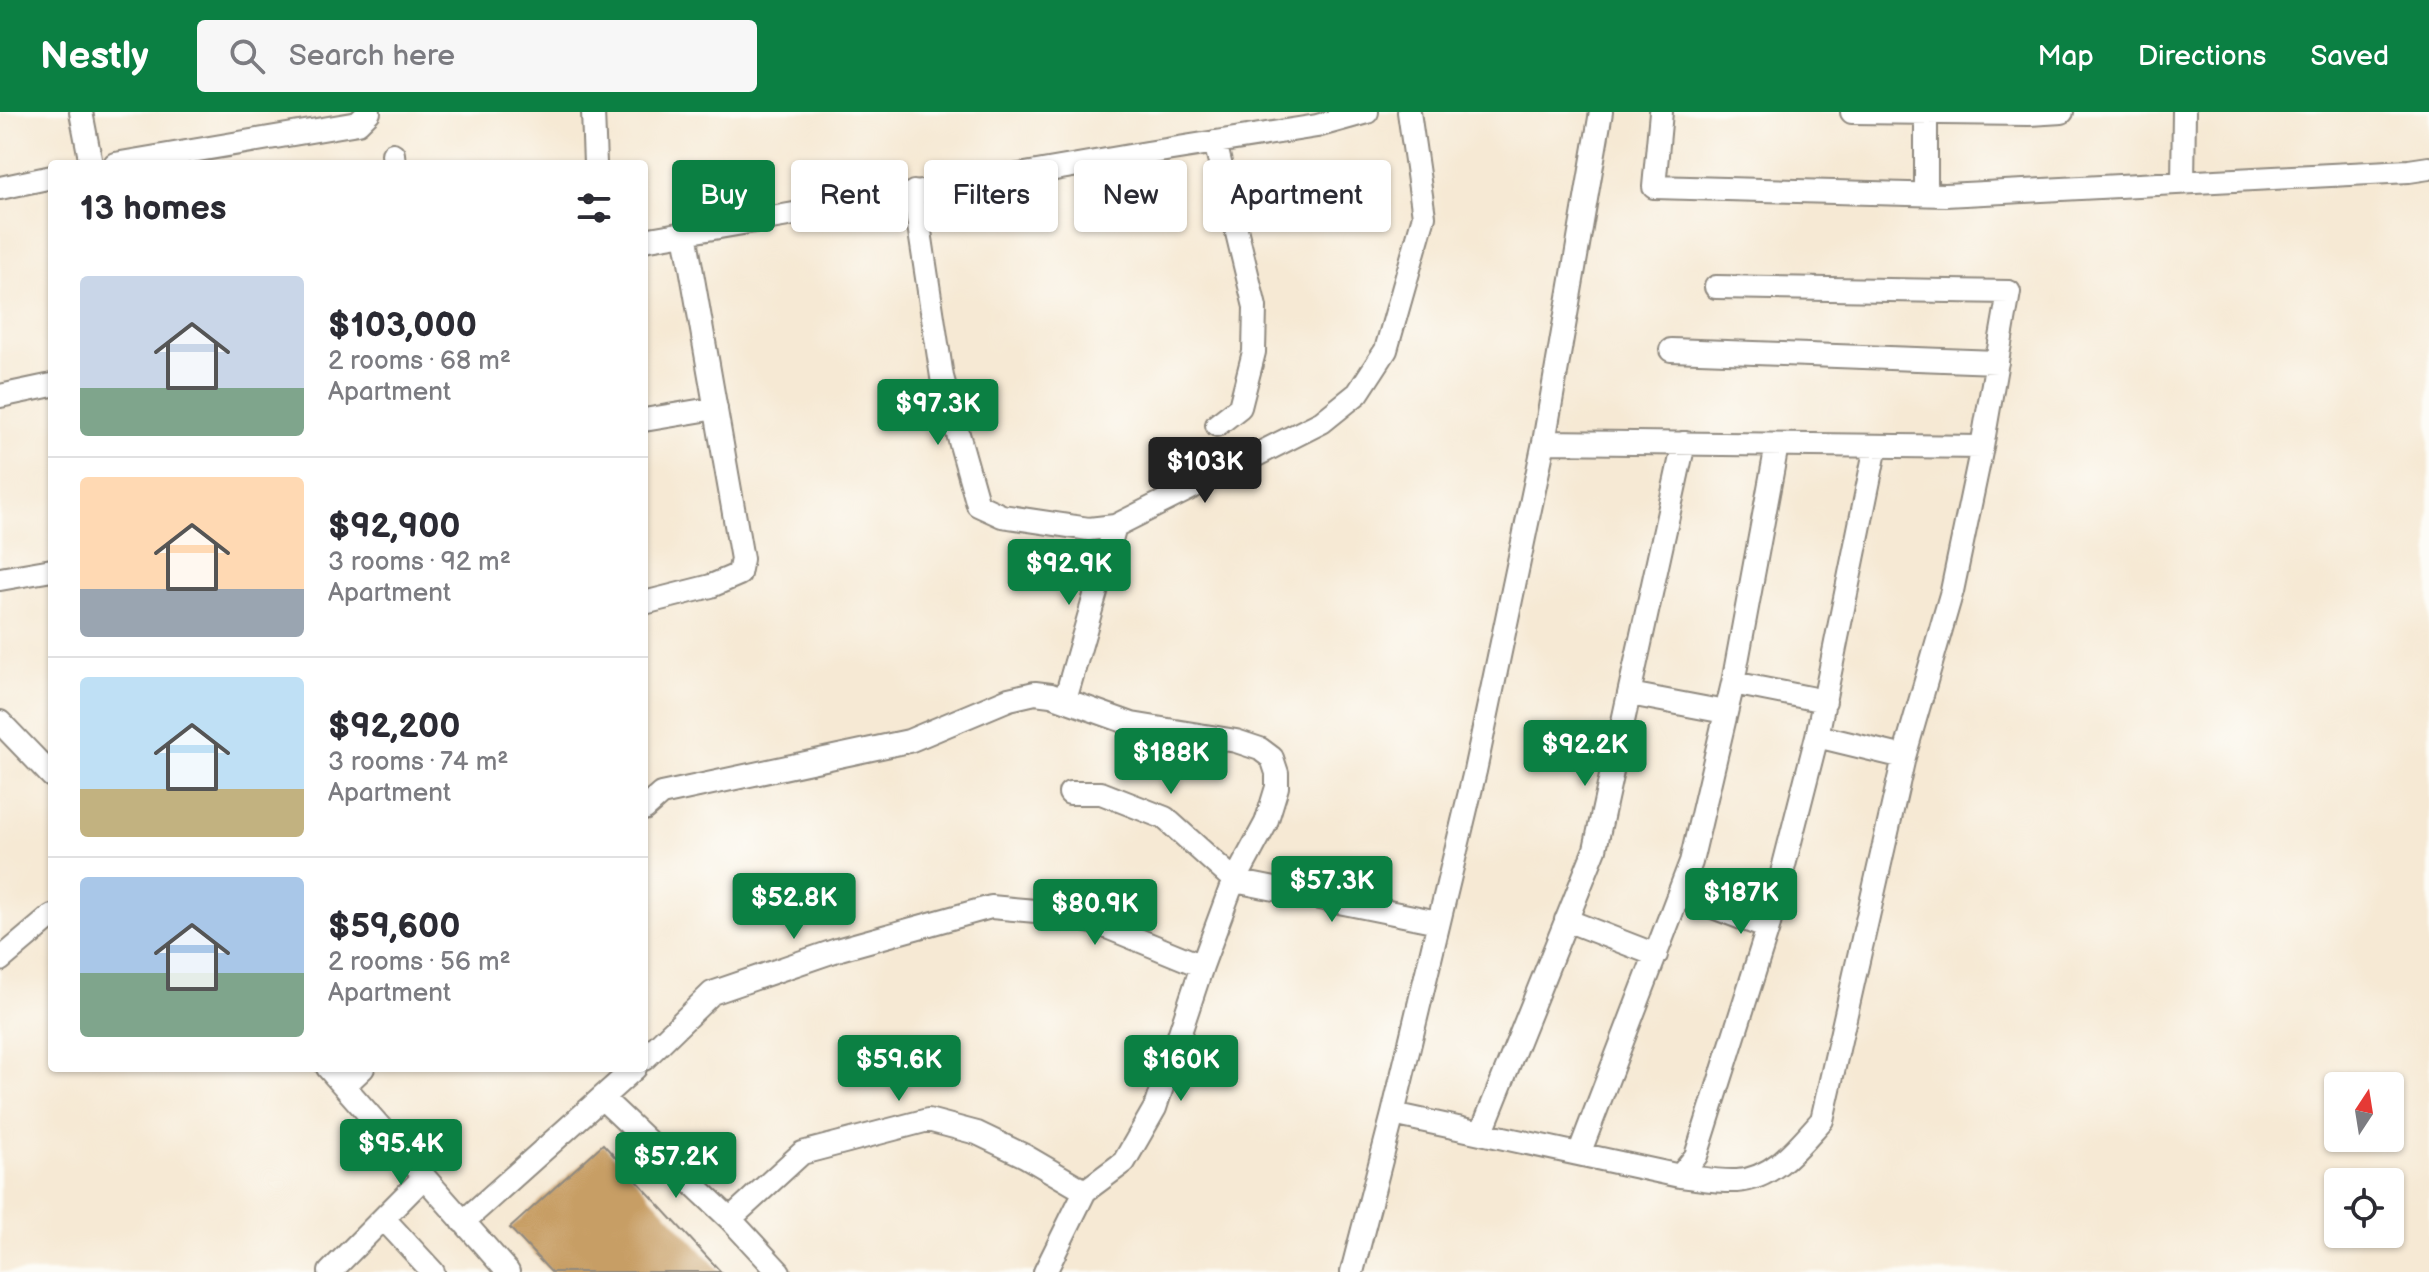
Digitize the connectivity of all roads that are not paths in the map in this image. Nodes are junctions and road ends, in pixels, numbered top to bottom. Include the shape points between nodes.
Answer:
1 (81, 112) edge
2 (369, 112) edge
3 (593, 112) edge
4 (1367, 112) edge
5 (1409, 112) edge
6 (1601, 112) edge
7 (1661, 112) edge
8 (1854, 112) edge
9 (2062, 112) edge
10 (2184, 112) edge
11 (1937, 113) edge
12 (2029, 113) edge
13 (1215, 142) junction
14 (90, 160) edge
15 (139, 160) edge
16 (595, 160) edge
17 (2429, 168) edge
18 (48, 178) edge
19 (2183, 182) junction
20 (0, 188) edge
21 (914, 192) junction
22 (1926, 194) junction
23 (685, 233) junction
24 (648, 239) edge
25 (1716, 287) dead end
26 (1671, 350) dead end
27 (1997, 362) junction
28 (48, 386) edge
29 (0, 396) edge
30 (716, 408) junction
31 (648, 419) edge
32 (1217, 425) dead end
33 (1544, 442) junction
34 (1684, 443) junction
35 (1777, 445) junction
36 (1876, 446) junction
37 (1982, 447) junction
38 (1115, 526) junction
39 (48, 571) edge
40 (0, 579) edge
41 (648, 602) edge
42 (1733, 683) junction
43 (1630, 694) junction
44 (1065, 700) junction
45 (1825, 701) junction
46 (1725, 712) junction
47 (0, 722) edge
48 (1817, 736) junction
49 (1904, 757) junction
50 (48, 772) edge
51 (1070, 793) dead end
52 (648, 805) edge
53 (1235, 881) junction
54 (1679, 894) junction
55 (48, 919) edge
56 (1566, 920) junction
57 (1438, 922) junction
58 (1768, 928) junction
59 (1656, 955) junction
60 (0, 960) edge
61 (1202, 966) junction
62 (648, 1055) edge
63 (332, 1072) edge
64 (359, 1072) edge
65 (631, 1072) edge
66 (345, 1085) junction
67 (603, 1099) junction
68 (1393, 1114) junction
69 (1482, 1131) junction
70 (1579, 1154) junction
71 (1680, 1176) junction
72 (423, 1178) junction
73 (1085, 1191) junction
74 (384, 1219) junction
75 (730, 1219) junction
76 (463, 1222) junction
77 (330, 1272) edge
78 (433, 1272) edge
79 (508, 1272) edge
80 (779, 1272) edge
81 (1045, 1272) edge
82 (1352, 1272) edge

1 - 14 street
2 - 15 street via 358,123
3 - 16 street
4 - 13 street via 1317,126
5 - 38 street via 1424,216 1386,350 1358,393 1322,422
6 - 33 street
7 - 22 street via 1654,187
8 - 11 street
9 - 12 street
10 - 19 street
11 - 12 street
11 - 22 street
13 - 21 street
13 - 32 street via 1255,307 1254,352 1240,407
17 - 19 street
18 - 20 street
19 - 22 street
21 - 23 street
21 - 38 street via 942,377 978,505 1002,516 1089,529
23 - 24 street
23 - 30 street
25 - 27 street via 2009,292
26 - 27 street
27 - 37 street
28 - 29 street
30 - 31 street
30 - 41 street via 738,529 739,574
33 - 34 street
33 - 57 street
34 - 35 street
34 - 43 street
35 - 36 street
35 - 42 street
36 - 37 street
36 - 45 street
37 - 49 street via 1952,591
38 - 44 street
39 - 40 street
42 - 45 street
42 - 46 street
43 - 46 street
43 - 56 street via 1595,849
44 - 52 street via 1035,693 1009,699 909,741 661,794
44 - 53 street via 1132,724 1236,741 1272,758 1277,787 1266,823
45 - 48 street
46 - 54 street
47 - 50 street
48 - 49 street
48 - 58 street
49 - 71 street via 1822,1120 1769,1172 1739,1181
51 - 53 street via 1101,793 1165,818
53 - 57 street
53 - 61 street
54 - 58 street
54 - 59 street
55 - 60 street
56 - 59 street
56 - 69 street
57 - 68 street
58 - 71 street via 1696,1156
59 - 70 street
61 - 62 street via 1097,923 991,907 840,949 712,993
61 - 73 street via 1155,1108 1124,1162
63 - 66 street
64 - 66 street
65 - 67 street
66 - 72 street
67 - 75 street
67 - 76 street
68 - 69 street
68 - 82 street
69 - 70 street
70 - 71 street
72 - 74 street
72 - 76 street
73 - 75 street via 977,1133 928,1120 802,1153
73 - 81 street
74 - 77 street
74 - 78 street
75 - 80 street
76 - 79 street

